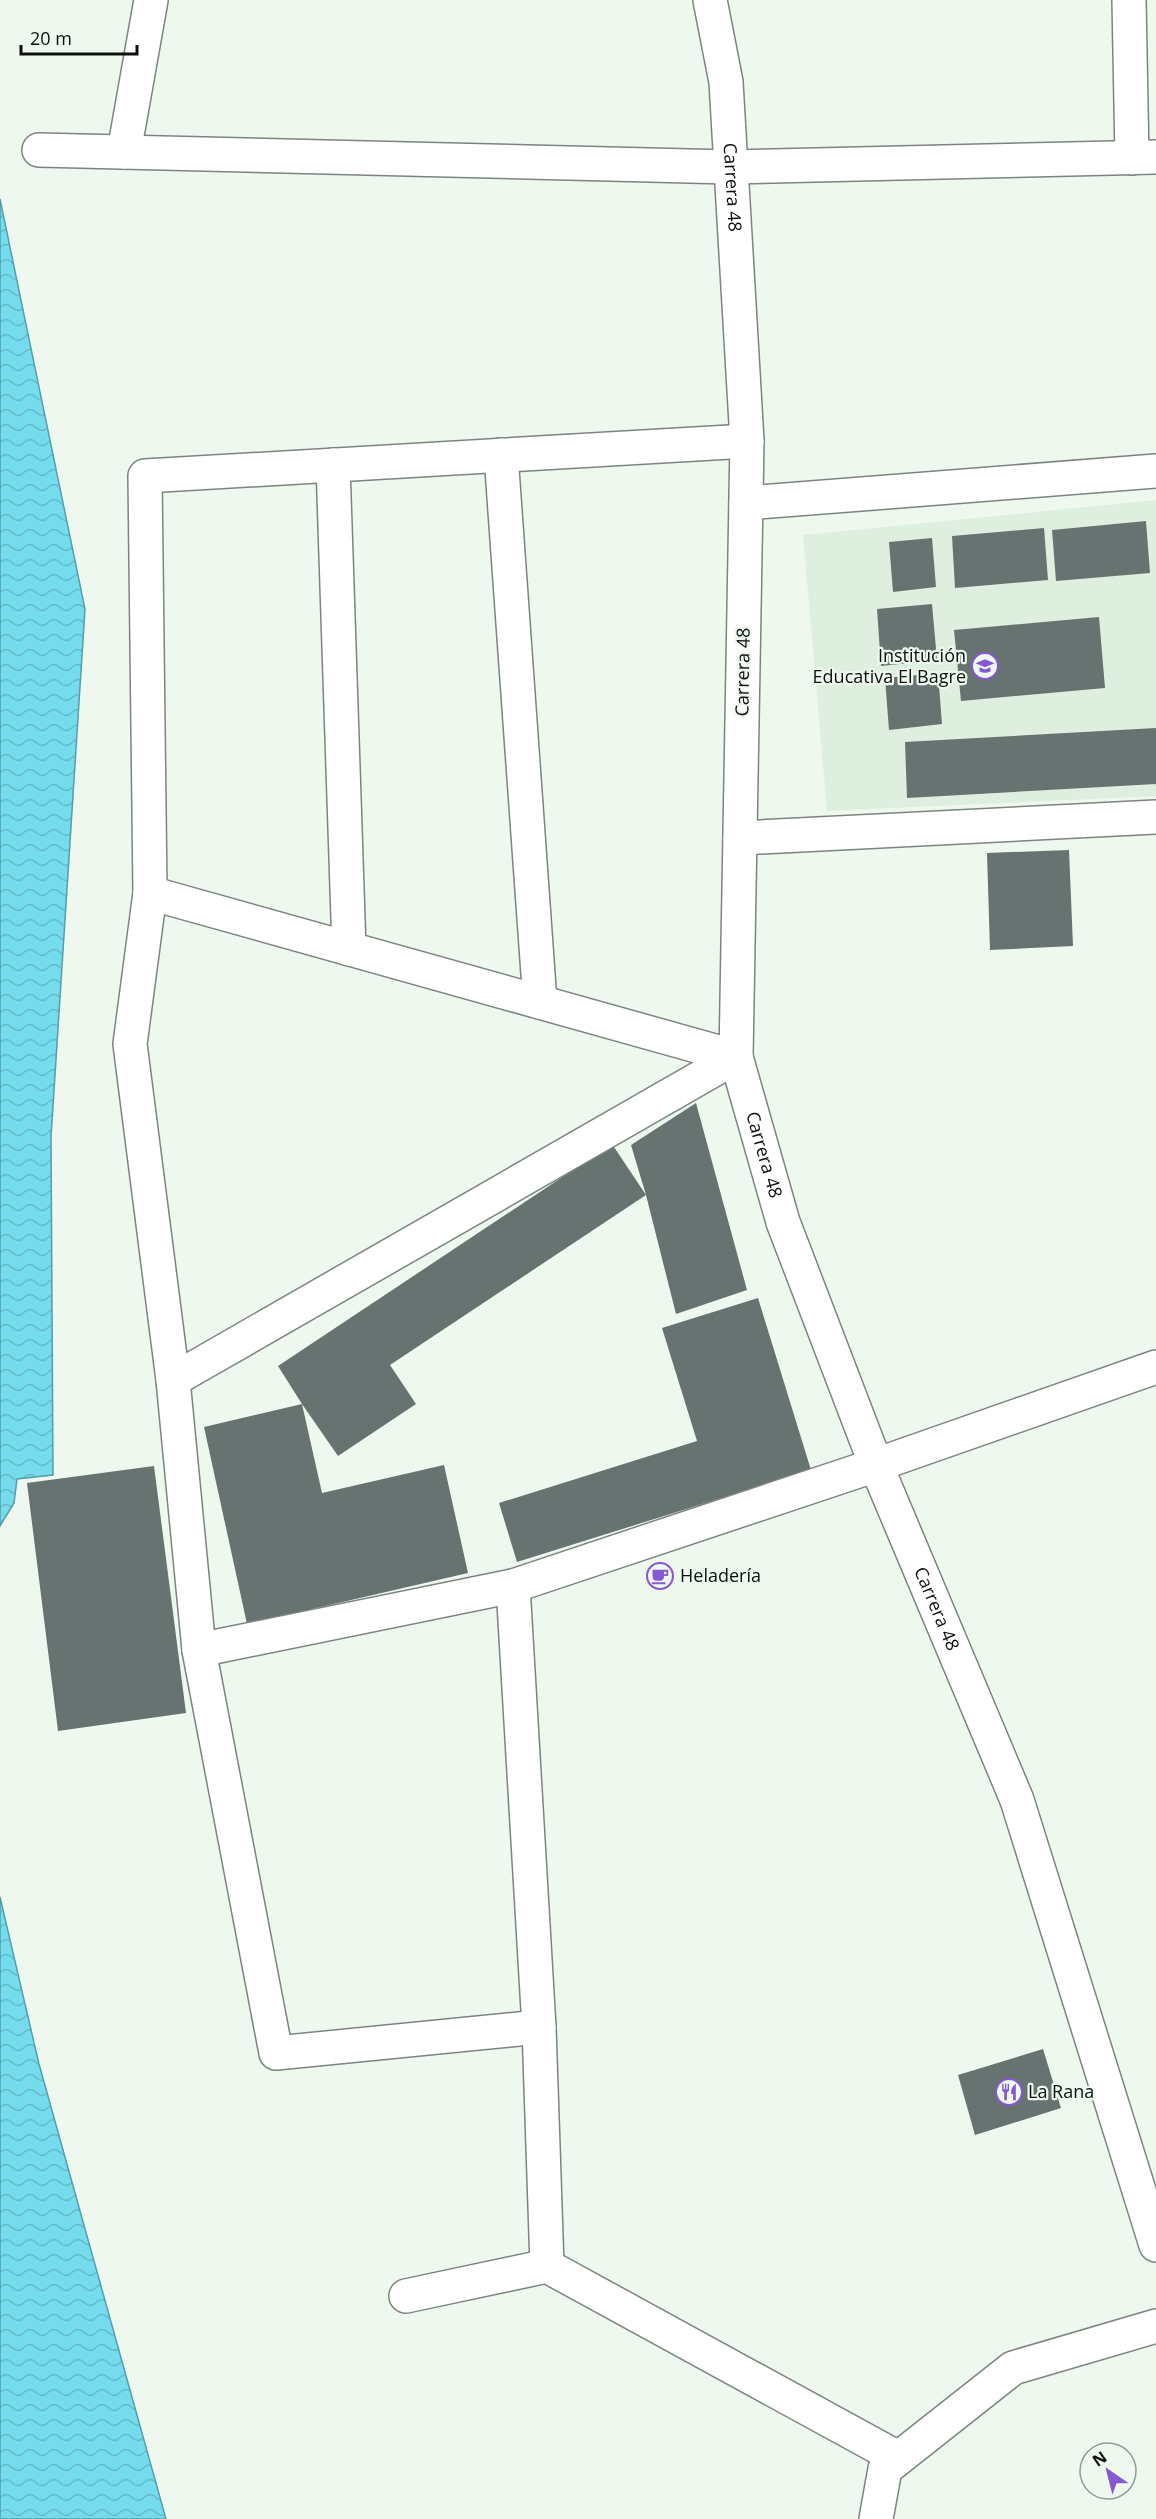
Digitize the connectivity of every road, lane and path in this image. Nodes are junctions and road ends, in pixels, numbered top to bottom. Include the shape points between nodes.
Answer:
1 (151, 0) edge
2 (710, 0) edge
3 (1129, 0) edge
4 (39, 150) dead end
5 (124, 152) junction
6 (1144, 158) edge
7 (730, 167) junction
8 (747, 441) junction
9 (501, 455) junction
10 (333, 465) junction
11 (1156, 471) edge
12 (746, 503) junction
13 (1156, 817) edge
14 (740, 838) junction
15 (150, 893) junction
16 (349, 949) junction
17 (540, 1002) junction
18 (736, 1057) junction
19 (1156, 1367) edge
20 (173, 1380) junction
21 (876, 1466) junction
22 (513, 1586) junction
23 (199, 1650) junction
24 (539, 2026) junction
25 (1156, 2245) edge
26 (547, 2266) junction
27 (406, 2296) dead end
28 (1156, 2326) edge
29 (898, 2458) junction
30 (876, 2519) edge

1 - 5 street
2 - 7 street, Carrera 48 via 726,81
3 - 6 street
4 - 5 street
5 - 7 street
6 - 7 street
7 - 8 street, Carrera 48
8 - 9 street
8 - 12 street, Carrera 48
9 - 10 street
9 - 17 street
10 - 15 street via 145,476
10 - 16 street
11 - 12 street
12 - 14 street, Carrera 48
13 - 14 street
14 - 18 street, Carrera 48
15 - 16 street
15 - 20 street via 130,1044
16 - 17 street
17 - 18 street
18 - 20 street
18 - 21 street, Carrera 48 via 783,1222
19 - 21 street
20 - 23 street
21 - 22 street
21 - 25 street, Carrera 48 via 1017,1800
22 - 23 street
22 - 24 street
23 - 24 street via 276,2054
24 - 26 street
26 - 27 street
26 - 29 street
28 - 29 street via 1013,2368
29 - 30 street via 885,2469

